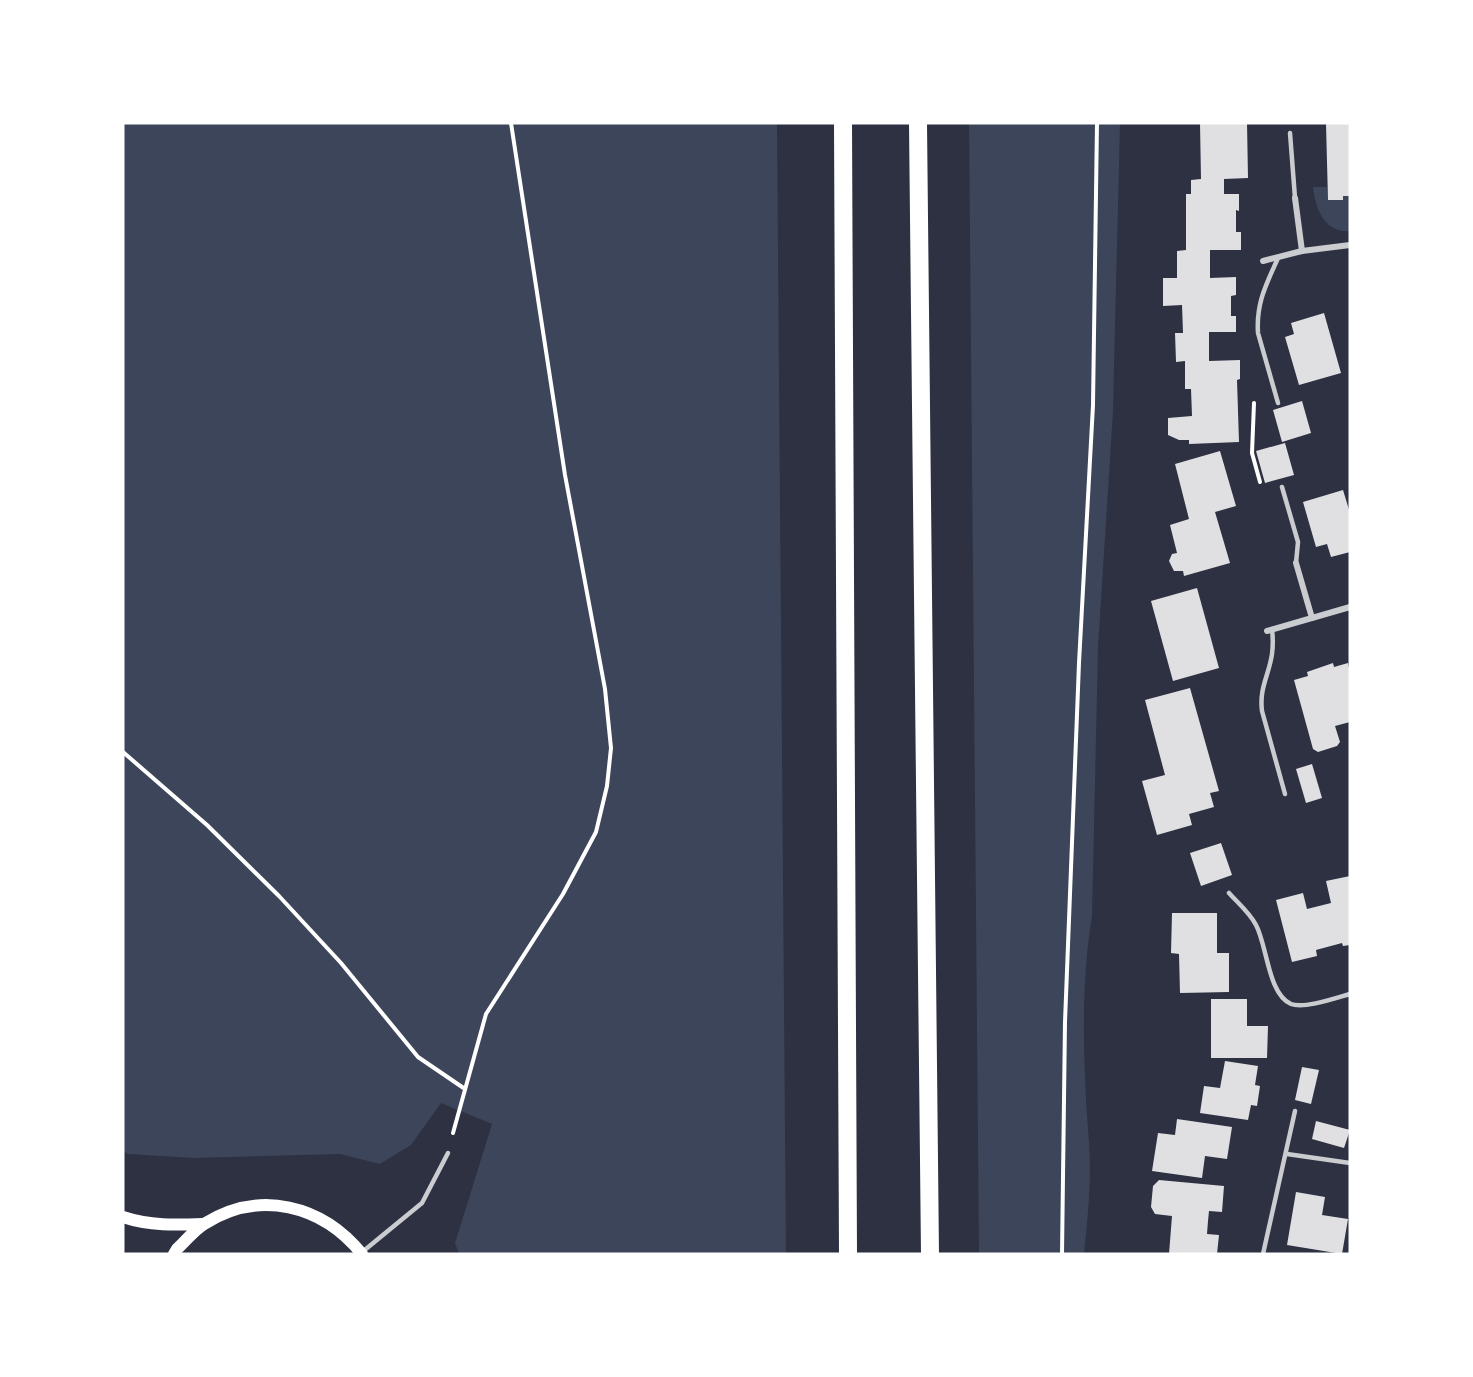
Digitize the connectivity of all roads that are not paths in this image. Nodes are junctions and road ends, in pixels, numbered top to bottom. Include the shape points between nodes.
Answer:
1 (843, 123) edge
2 (918, 123) edge
3 (1290, 133) dead end
4 (1295, 198) joint
5 (1350, 245) edge
6 (1302, 251) junction
7 (1278, 258) junction
8 (1263, 261) dead end
9 (1278, 402) dead end
10 (1283, 489) road end
11 (1296, 563) joint
12 (1350, 607) edge
13 (1312, 618) junction
14 (1270, 630) joint
15 (1285, 794) dead end
16 (1229, 893) dead end
17 (1350, 994) edge
18 (1295, 1111) dead end
19 (448, 1153) road end
20 (1287, 1154) junction
21 (1350, 1163) edge
22 (123, 1217) edge
23 (203, 1224) junction
24 (362, 1253) edge
25 (174, 1254) edge
26 (848, 1254) edge
27 (930, 1254) edge
28 (1263, 1254) edge

1 - 26 highway
2 - 27 highway
3 - 4 lane
4 - 6 street
5 - 6 street
6 - 7 street
7 - 8 street
7 - 9 lane via 1261,298 1258,333
10 - 11 lane via 1298,542
11 - 13 street
12 - 13 street
13 - 14 street
14 - 15 lane via 1272,654 1260,700
16 - 17 lane via 1256,924 1274,981 1285,1000 1301,1005
18 - 20 lane
19 - 24 lane via 422,1203
20 - 21 lane
20 - 28 lane
22 - 23 main road via 141,1223
23 - 24 main road via 236,1209 270,1204 305,1211 337,1228
23 - 25 main road

